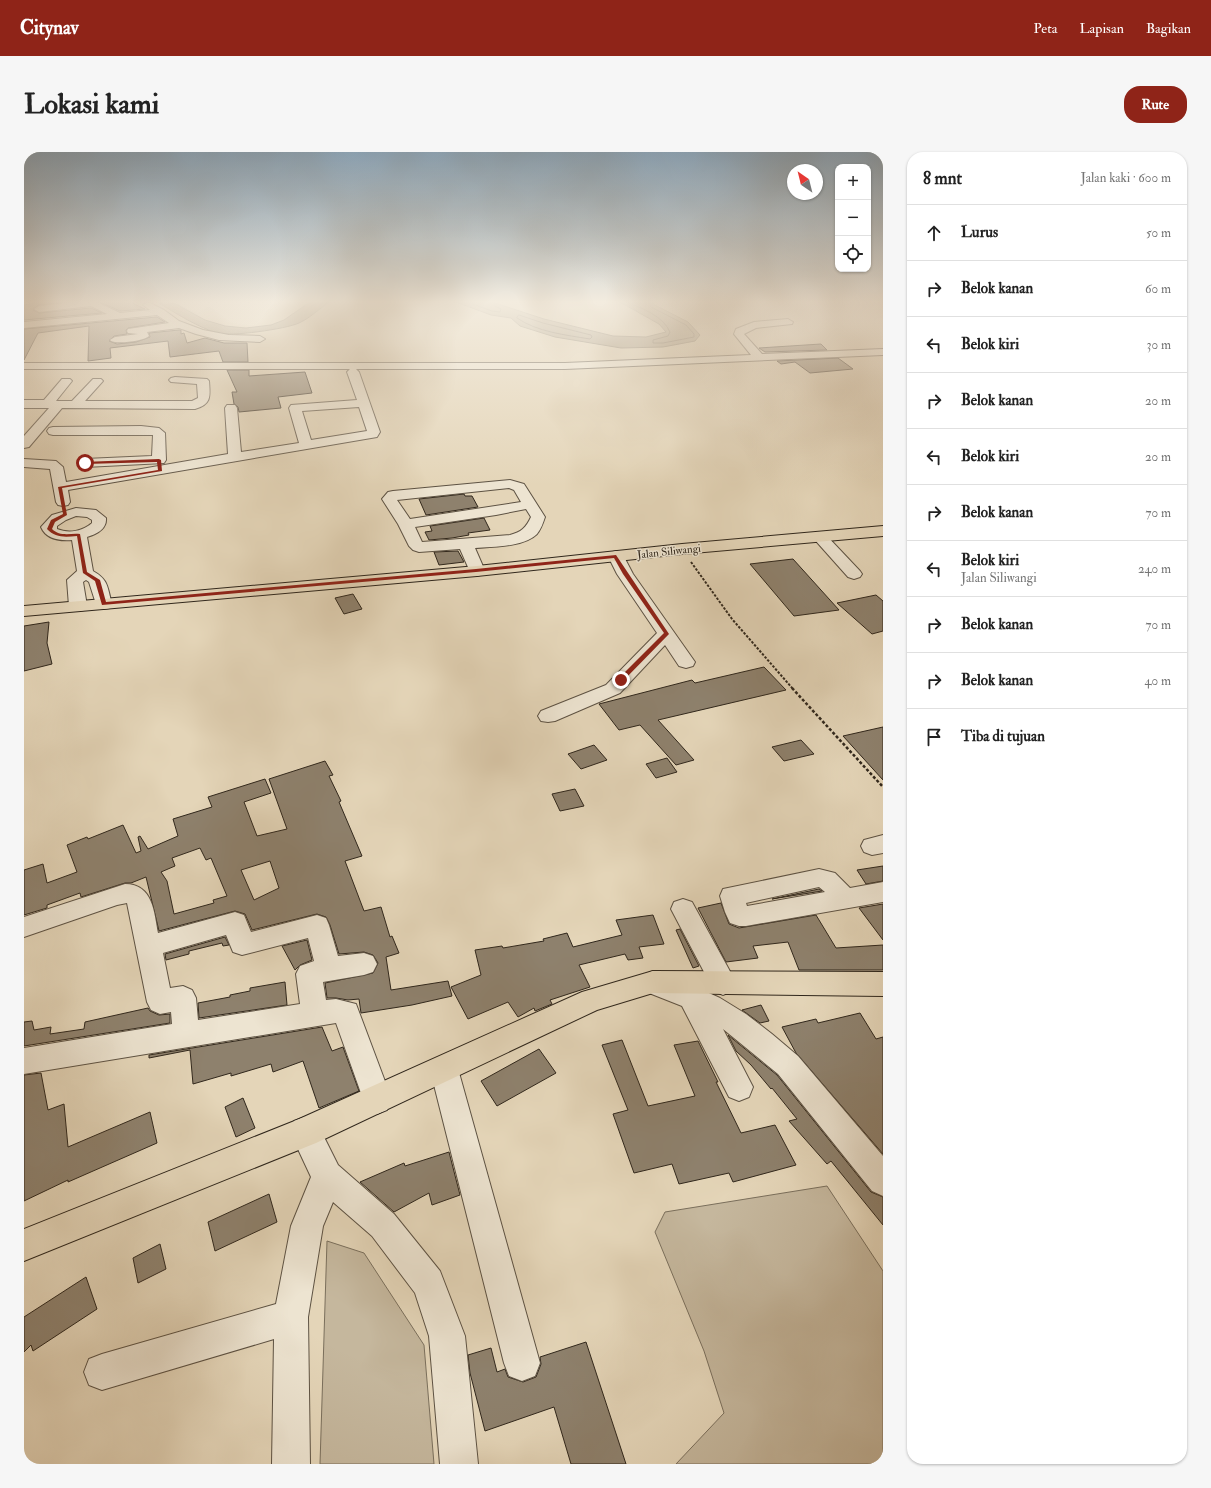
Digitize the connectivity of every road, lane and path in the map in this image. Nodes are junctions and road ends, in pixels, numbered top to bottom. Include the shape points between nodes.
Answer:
1 (633, 363) edge
2 (24, 366) edge
3 (353, 372) dead end
4 (160, 380) dead end
5 (52, 381) dead end
6 (74, 381) junction
7 (363, 403) junction
8 (24, 404) edge
9 (53, 404) junction
10 (76, 404) junction
11 (231, 408) dead end
12 (30, 431) edge
13 (53, 431) dead end
14 (24, 444) edge
15 (306, 446) junction
16 (235, 457) junction
17 (27, 463) edge
18 (85, 463) dead end
19 (160, 466) junction
20 (37, 477) dead end
21 (59, 481) junction
22 (531, 504) junction
23 (65, 515) junction
24 (406, 524) junction
25 (883, 531) edge
26 (79, 535) junction
27 (820, 537) junction
28 (466, 544) junction
29 (682, 549) junction
30 (616, 556) junction
31 (476, 571) junction
32 (85, 573) junction
33 (854, 574) dead end
34 (104, 604) junction
35 (78, 606) junction
36 (24, 611) edge
37 (666, 634) junction
38 (686, 662) dead end
39 (548, 716) dead end
40 (883, 787) edge
41 (883, 892) edge
42 (845, 899) dead end
43 (683, 909) dead end
44 (24, 926) edge
45 (148, 946) junction
46 (364, 964) dead end
47 (328, 969) junction
48 (652, 982) junction
49 (723, 983) junction
50 (883, 984) edge
51 (691, 997) junction
52 (313, 1013) junction
53 (186, 1034) junction
54 (24, 1060) edge
55 (444, 1069) junction
56 (739, 1087) dead end
57 (377, 1100) junction
58 (305, 1132) junction
59 (327, 1176) junction
60 (883, 1180) edge
61 (24, 1245) edge
62 (291, 1317) junction
63 (522, 1363) dead end
64 (102, 1372) dead end
65 (291, 1464) edge
66 (459, 1464) edge

1 - 2 street via 565,366
3 - 7 street
4 - 10 street via 203,381 204,399 195,405
5 - 6 street
6 - 9 street
6 - 10 street via 101,381
7 - 15 street via 374,432 372,434
7 - 15 street via 295,408
8 - 9 street
9 - 10 street
9 - 12 street
11 - 16 street
12 - 14 street
13 - 19 street via 154,431 160,436
14 - 17 street
15 - 16 street
16 - 19 street
17 - 21 street via 54,465
18 - 19 street
19 - 21 street
20 - 21 street
21 - 23 street
22 - 24 street
22 - 24 street via 519,487 510,484 393,495 389,499
22 - 28 street via 538,517 535,527 530,532 520,538
23 - 26 street via 53,521 49,527 51,532 62,536
23 - 26 street via 87,512 99,518 97,526
24 - 28 street via 414,543 419,547
25 - 27 main road, Jalan Siliwangi
26 - 32 street
27 - 29 main road, Jalan Siliwangi
27 - 33 street
28 - 31 street
29 - 30 main road, Jalan Siliwangi
29 - 40 path via 732,619
30 - 31 main road, Jalan Siliwangi
30 - 37 street via 625,574
31 - 34 main road, Jalan Siliwangi
32 - 34 street via 98,580
32 - 35 street via 75,580
34 - 35 main road, Jalan Siliwangi
35 - 36 main road, Jalan Siliwangi
37 - 38 street
37 - 39 street via 613,689
41 - 42 street
43 - 49 street
44 - 45 street via 127,893 135,895 139,900
45 - 47 street via 235,922 242,944 317,925
45 - 53 street via 160,1002 183,998
46 - 47 street
47 - 52 street via 309,974
48 - 49 main road
48 - 51 street
48 - 55 main road via 591,1000
49 - 50 main road
51 - 56 street
51 - 60 street via 718,1011 788,1065
52 - 53 street
52 - 57 street via 346,1013
53 - 54 street
55 - 57 main road
55 - 63 street
57 - 58 main road
58 - 59 street
58 - 61 main road
59 - 62 street via 307,1226
59 - 66 street via 384,1225 428,1283 447,1336
62 - 64 street
62 - 65 street

